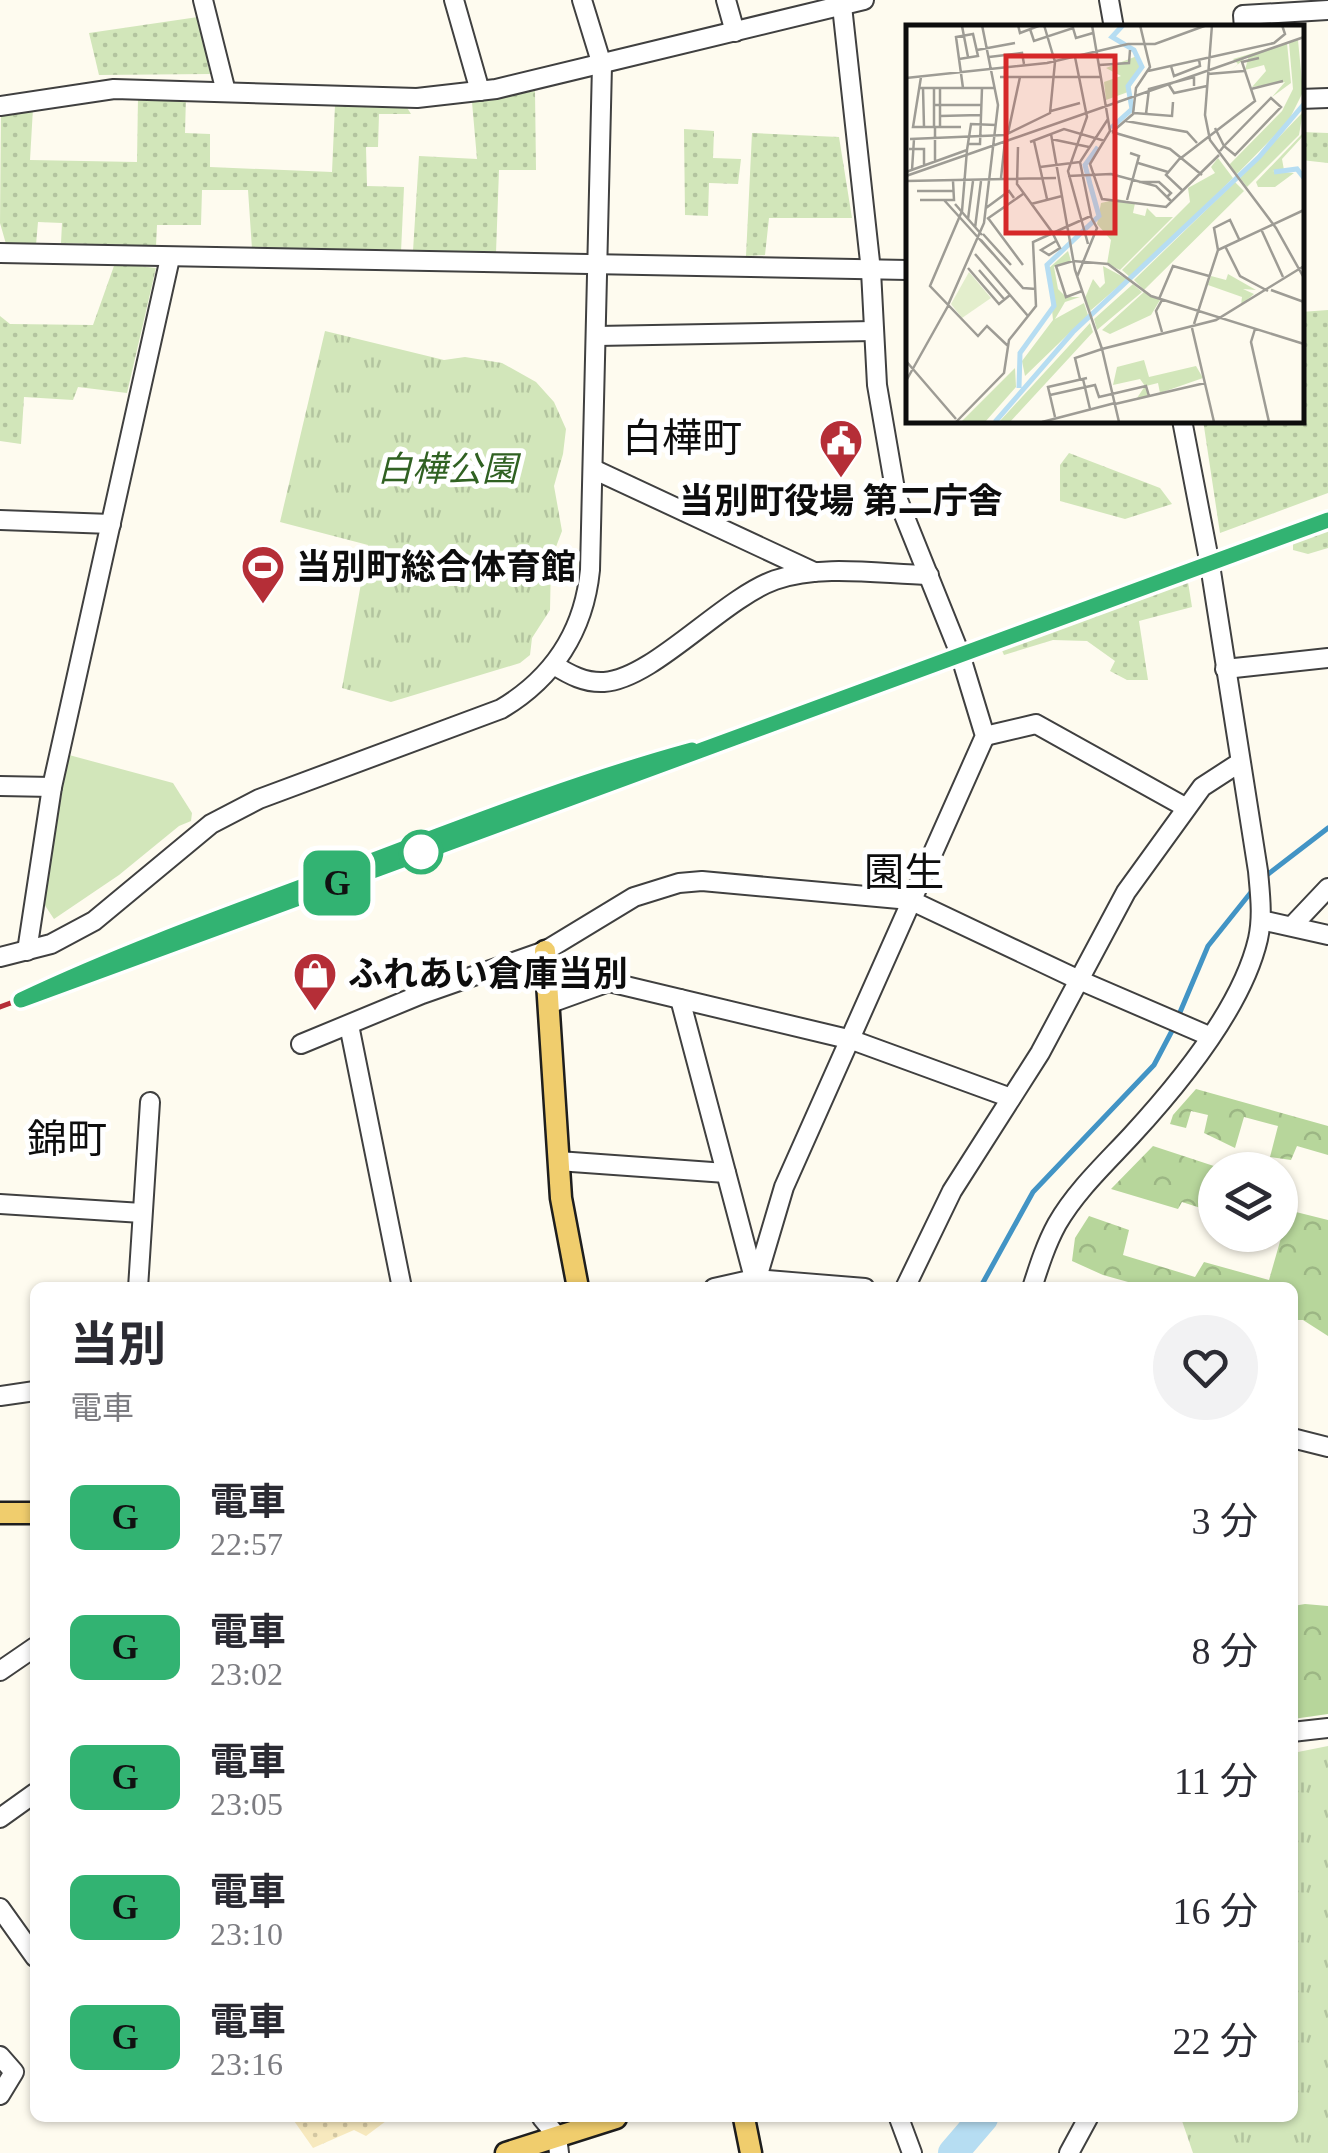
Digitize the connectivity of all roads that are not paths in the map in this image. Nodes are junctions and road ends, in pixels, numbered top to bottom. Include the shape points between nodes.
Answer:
1 (204, 0) edge
2 (454, 0) edge
3 (582, 0) edge
4 (726, 0) edge
5 (864, 0) edge
6 (1109, 0) edge
7 (833, 5) edge
8 (1328, 10) edge
9 (1113, 25) edge
10 (1244, 25) edge
11 (736, 32) junction
12 (602, 65) junction
13 (480, 90) junction
14 (226, 92) junction
15 (1328, 98) edge
16 (1303, 99) edge
17 (0, 106) edge
18 (0, 253) edge
19 (170, 258) junction
20 (598, 266) junction
21 (906, 270) edge
22 (871, 271) junction
23 (874, 331) junction
24 (597, 336) junction
25 (1182, 422) edge
26 (593, 469) junction
27 (0, 520) edge
28 (111, 524) junction
29 (815, 572) junction
30 (929, 575) junction
31 (1328, 658) edge
32 (554, 665) junction
33 (1225, 669) junction
34 (985, 736) junction
35 (1239, 763) junction
36 (0, 786) edge
37 (52, 787) junction
38 (1185, 807) junction
39 (1328, 888) edge
40 (910, 900) junction
41 (1261, 912) junction
42 (1293, 925) junction
43 (1328, 935) edge
44 (545, 950) junction
45 (27, 951) junction
46 (0, 957) edge
47 (1079, 980) junction
48 (680, 999) junction
49 (548, 1004) junction
50 (349, 1025) junction
51 (1209, 1036) junction
52 (852, 1040) junction
53 (301, 1044) dead end
54 (1011, 1098) junction
55 (150, 1102) dead end
56 (558, 1162) junction
57 (726, 1173) junction
58 (0, 1204) edge
59 (142, 1213) junction
60 (138, 1282) edge
61 (401, 1282) edge
62 (577, 1282) edge
63 (754, 1282) edge
64 (754, 1282) edge
65 (908, 1282) edge
66 (1034, 1282) edge
67 (30, 1392) edge
68 (0, 1396) edge
69 (1298, 1440) edge
70 (1328, 1447) edge
71 (0, 1513) edge
72 (30, 1513) edge
73 (30, 1651) edge
74 (0, 1672) edge
75 (1328, 1728) edge
76 (1298, 1731) edge
77 (30, 1797) edge
78 (0, 1818) edge
79 (0, 1908) edge
80 (30, 1950) edge
81 (0, 2056) edge
82 (0, 2094) edge
83 (544, 2122) edge
84 (607, 2122) edge
85 (745, 2122) edge
86 (900, 2122) edge
87 (1086, 2122) edge
88 (558, 2144) edge
89 (506, 2153) edge
90 (751, 2153) edge
91 (912, 2153) edge
92 (1068, 2153) edge

1 - 14 street
2 - 13 street
3 - 12 street
4 - 11 street
5 - 7 street
6 - 9 street
7 - 11 street
7 - 22 street
8 - 10 street via 1243,15
11 - 12 street
12 - 13 street
12 - 20 street
13 - 14 street via 418,98
14 - 17 street via 114,90
15 - 16 street
18 - 19 street
19 - 20 street
19 - 28 street
20 - 22 street
20 - 24 street
21 - 22 street
22 - 23 street
23 - 24 street
23 - 30 street via 896,494
24 - 26 street
25 - 33 street
26 - 29 street
26 - 32 street via 588,592
27 - 28 street
28 - 37 street
29 - 30 street
29 - 32 street via 752,591 624,678 588,681
30 - 34 street
31 - 33 street
32 - 45 street via 500,709 228,814 94,921
33 - 35 street
34 - 38 street via 1036,724
34 - 40 street
35 - 38 street
35 - 41 street
36 - 37 street
37 - 45 street
38 - 47 street via 1126,892
39 - 42 street
40 - 44 street via 679,883 634,897
40 - 47 street
40 - 52 street
41 - 42 street
41 - 51 street via 1248,968
42 - 43 street
44 - 49 main road
44 - 50 street
45 - 46 street
47 - 51 street
47 - 54 street
48 - 49 street via 609,982
48 - 52 street
48 - 57 street
49 - 56 main road
50 - 53 street
50 - 61 street
51 - 66 street via 1157,1108 1072,1202
52 - 54 street
52 - 63 street via 784,1188
54 - 65 street via 952,1191
55 - 59 street
56 - 57 street
56 - 62 main road
57 - 64 street
58 - 59 street
59 - 60 street
67 - 68 street
69 - 70 street
71 - 72 main road
73 - 74 street
75 - 76 street
77 - 78 street
79 - 80 street
81 - 82 street via 14,2072
83 - 88 street
84 - 88 main road
85 - 90 main road
86 - 91 street
87 - 92 street
88 - 89 main road

